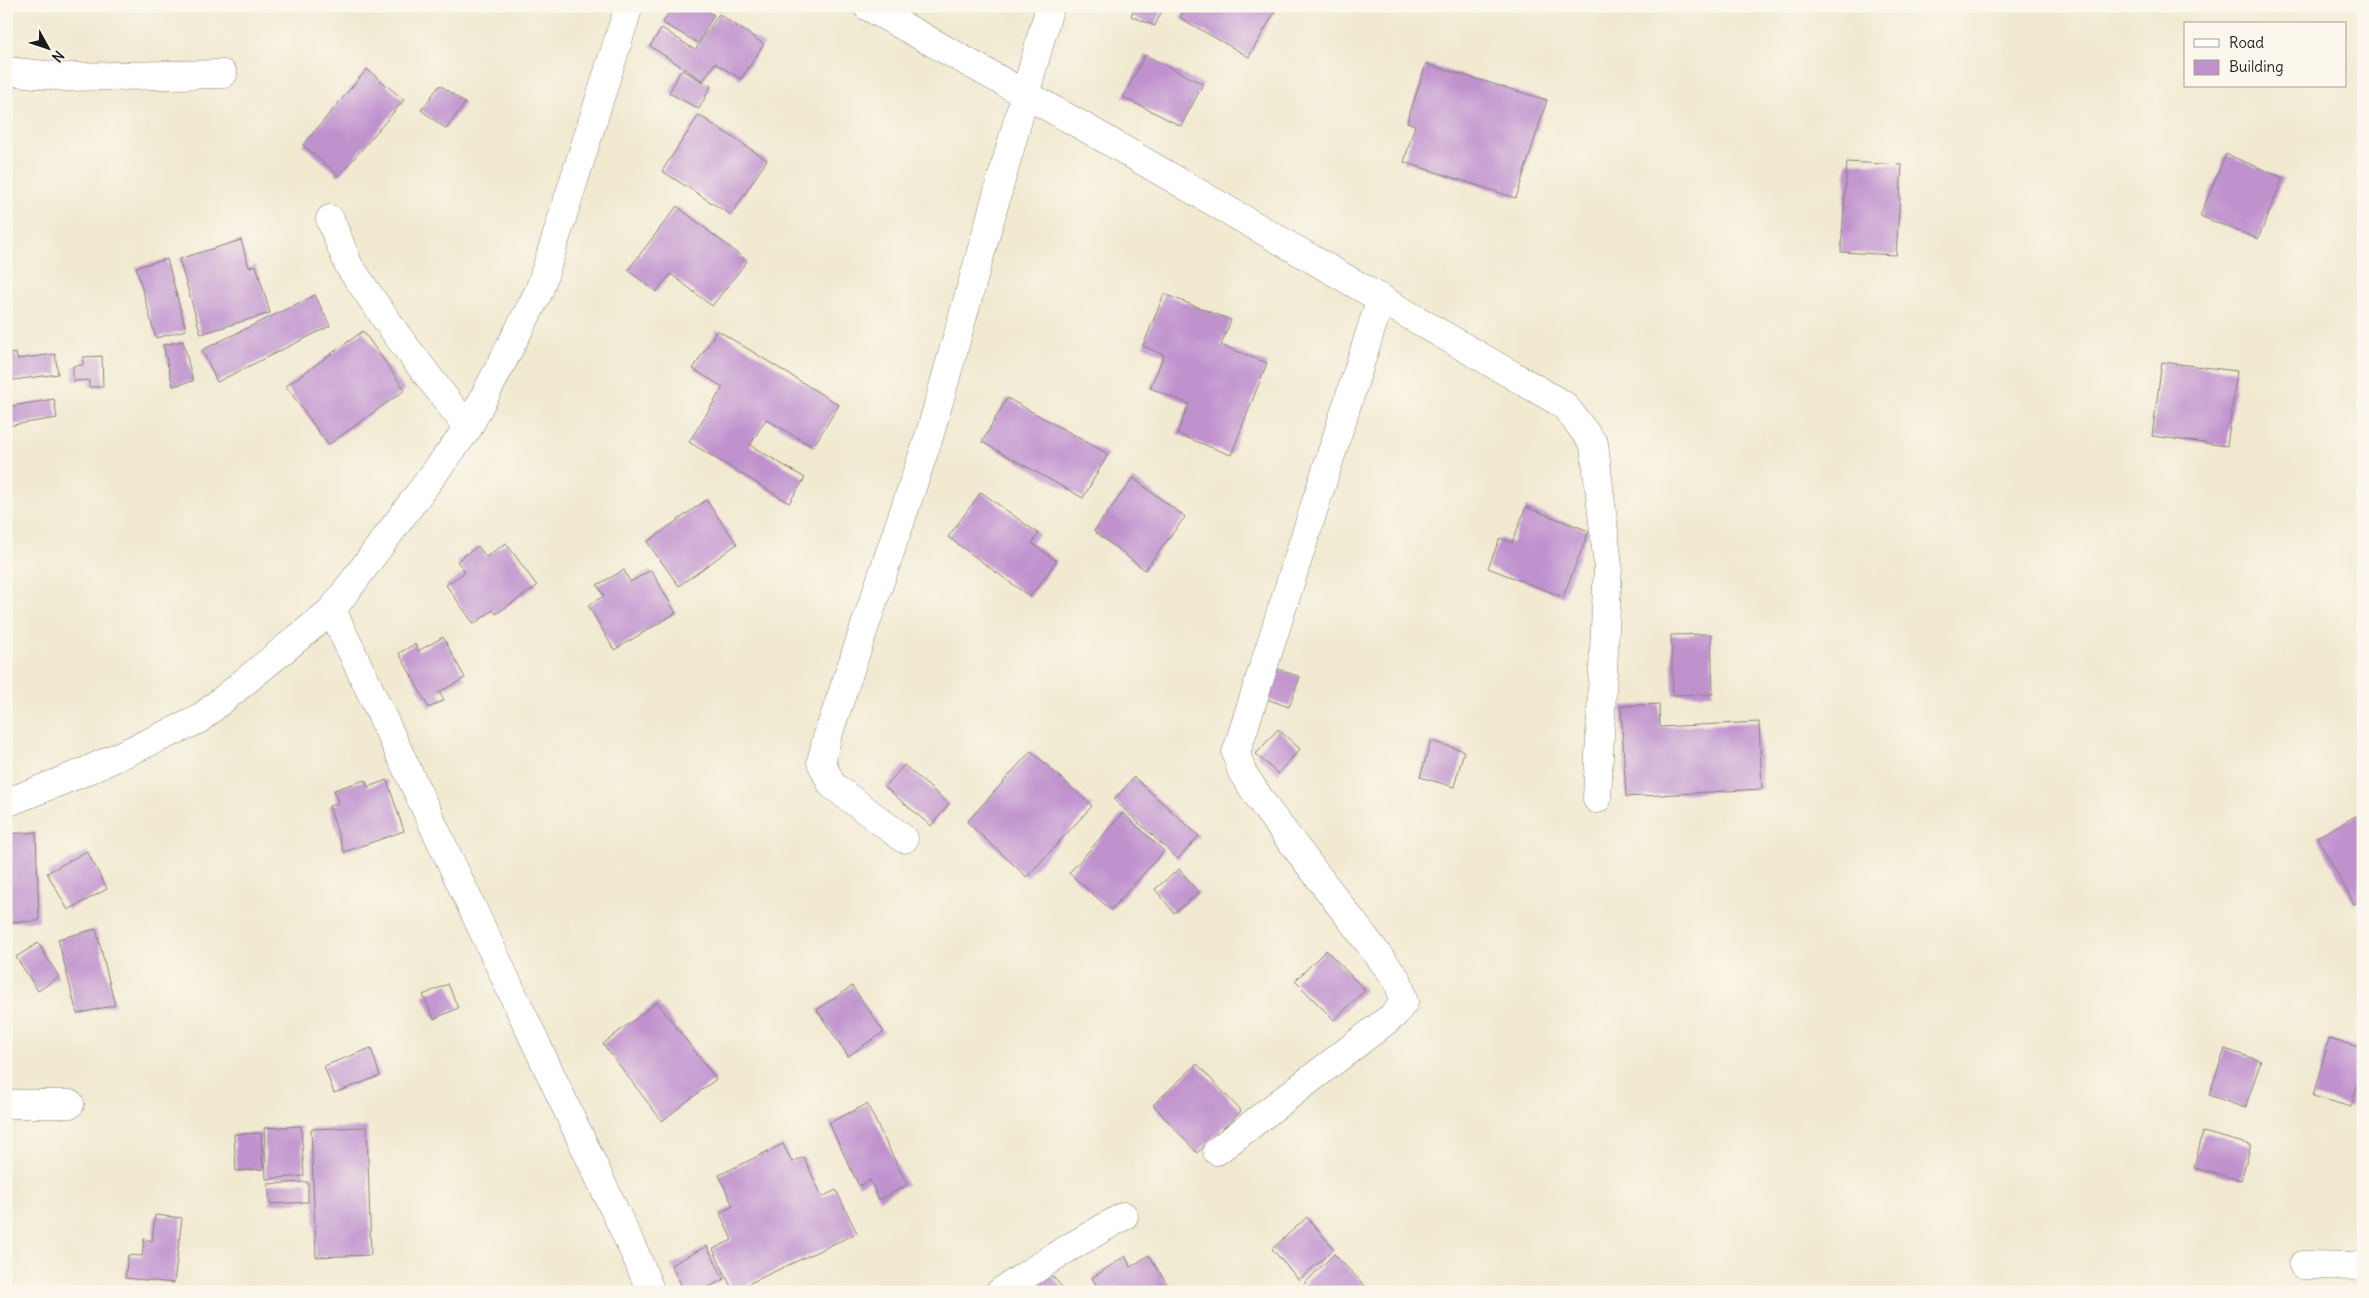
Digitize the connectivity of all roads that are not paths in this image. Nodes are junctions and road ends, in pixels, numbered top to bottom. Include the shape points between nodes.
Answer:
1 (629, 6) edge
2 (867, 6) edge
3 (1050, 6) edge
4 (6, 71) edge
5 (223, 74) dead end
6 (1025, 94) junction
7 (330, 219) dead end
8 (1381, 298) junction
9 (468, 428) junction
10 (332, 610) junction
11 (1597, 799) dead end
12 (6, 803) edge
13 (904, 839) dead end
14 (6, 1104) edge
15 (70, 1104) dead end
16 (1216, 1151) dead end
17 (1124, 1216) dead end
18 (2303, 1265) dead end
19 (2363, 1266) edge
20 (651, 1292) edge
21 (1000, 1292) edge

1 - 9 street via 539,291
2 - 6 street
3 - 6 street
4 - 5 street via 66,77
6 - 8 street
6 - 13 street via 929,437 821,762 832,785
7 - 9 street via 349,266
8 - 11 street via 1564,405 1594,444 1608,565
8 - 16 street via 1236,753 1242,772 1268,812 1398,981 1404,1002 1394,1015
9 - 10 street
10 - 12 street via 198,720
10 - 20 street
14 - 15 street
17 - 21 street
18 - 19 street

